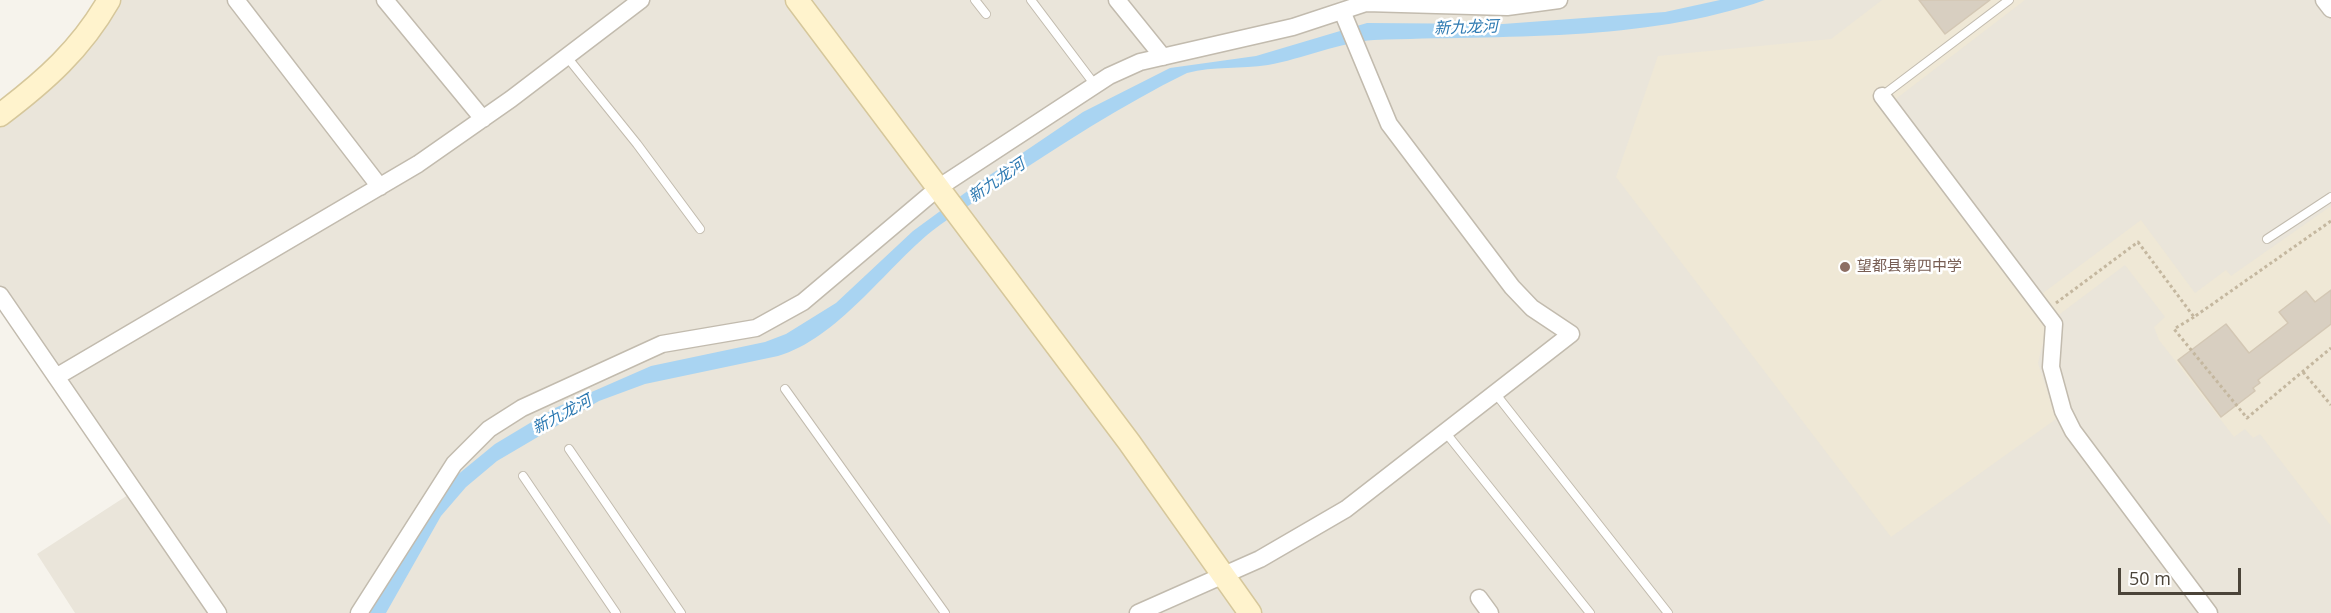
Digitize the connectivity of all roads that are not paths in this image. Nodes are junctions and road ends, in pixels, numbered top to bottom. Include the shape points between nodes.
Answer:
1 (109, 0) edge
2 (236, 0) edge
3 (385, 0) edge
4 (641, 0) edge
5 (797, 0) edge
6 (975, 0) edge
7 (1030, 0) edge
8 (1117, 0) edge
9 (1559, 0) edge
10 (2009, 0) edge
11 (2324, 0) edge
12 (1338, 5) edge
13 (2331, 9) edge
14 (986, 14) dead end
15 (567, 57) junction
16 (1163, 57) junction
17 (1095, 85) junction
18 (1882, 96) joint
19 (1, 112) edge
20 (483, 119) junction
21 (380, 187) junction
22 (938, 188) junction
23 (2331, 197) edge
24 (700, 229) dead end
25 (2267, 239) dead end
26 (0, 295) edge
27 (56, 377) junction
28 (785, 389) dead end
29 (1495, 393) junction
30 (1446, 433) junction
31 (569, 449) dead end
32 (523, 476) dead end
33 (1223, 575) junction
34 (1479, 598) dead end
35 (218, 613) edge
36 (359, 613) edge
37 (616, 613) edge
38 (681, 613) edge
39 (945, 613) edge
40 (1138, 613) edge
41 (1250, 613) edge
42 (1490, 613) edge
43 (1590, 613) edge
44 (1668, 613) edge
45 (2209, 613) edge

1 - 19 street via 89,34 66,59 31,92
2 - 21 street
3 - 20 street
4 - 15 street
5 - 22 street
6 - 14 lane
7 - 17 lane
8 - 16 street
9 - 12 street via 1507,7
10 - 18 lane
11 - 13 street
12 - 16 street via 1293,27
12 - 29 street via 1389,124 1512,286 1532,308 1571,334
15 - 20 street
15 - 24 lane
16 - 17 street via 1140,63
17 - 22 street
18 - 45 street via 2054,324 2051,367 2063,411 2073,430
20 - 21 street
21 - 27 street
22 - 33 street via 1129,442
22 - 36 street via 803,302 756,328 662,344 540,399 489,429 454,464
23 - 25 lane
26 - 27 street
27 - 35 street
28 - 39 lane
29 - 30 street
29 - 44 lane
30 - 33 street via 1346,508 1260,559
30 - 43 lane
31 - 38 lane
32 - 37 lane
33 - 40 street
33 - 41 street
34 - 42 street

